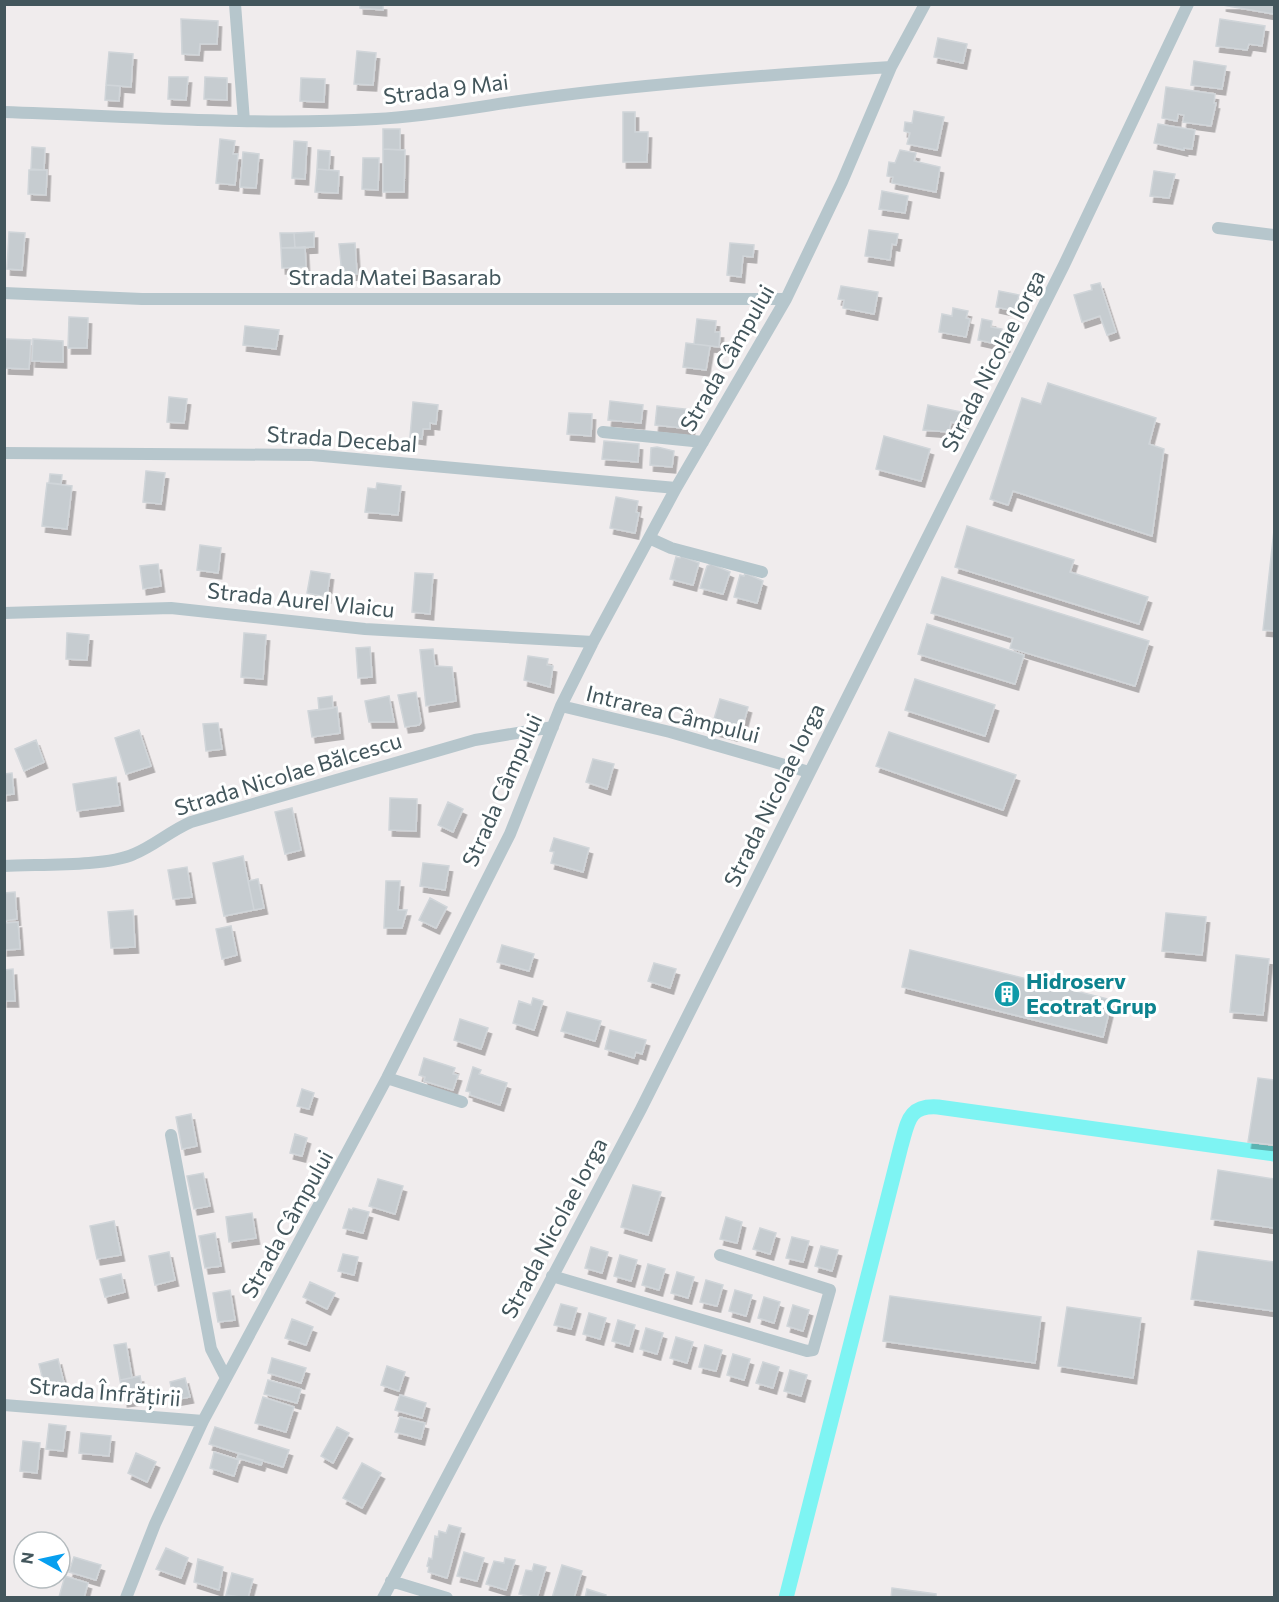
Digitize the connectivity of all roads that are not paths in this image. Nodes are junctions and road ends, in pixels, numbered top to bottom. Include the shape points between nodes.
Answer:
1 (235, 4) edge
2 (925, 4) edge
3 (1188, 4) edge
4 (891, 67) junction
5 (4, 112) edge
6 (244, 121) junction
7 (1218, 228) dead end
8 (1275, 235) edge
9 (4, 293) edge
10 (786, 299) junction
11 (603, 432) dead end
12 (703, 442) junction
13 (4, 453) edge
14 (676, 488) junction
15 (649, 538) junction
16 (762, 572) dead end
17 (4, 613) edge
18 (593, 642) junction
19 (561, 706) junction
20 (553, 727) junction
21 (809, 772) junction
22 (4, 866) edge
23 (387, 1078) junction
24 (462, 1102) dead end
25 (171, 1135) dead end
26 (720, 1255) dead end
27 (552, 1276) junction
28 (226, 1378) junction
29 (4, 1405) edge
30 (203, 1421) junction
31 (391, 1581) junction
32 (126, 1598) edge
33 (383, 1598) edge
34 (447, 1598) edge

1 - 6 street
2 - 4 street, Strada Câmpului
3 - 21 street, Strada Nicolae Iorga via 1060,275
4 - 6 street, Strada 9 Mai via 752,76 380,119
4 - 10 street, Strada Câmpului
5 - 6 street, Strada 9 Mai
7 - 8 street
9 - 10 street, Strada Matei Basarab via 142,299
10 - 12 street, Strada Câmpului
11 - 12 street
12 - 14 street, Strada Câmpului
13 - 14 street, Strada Decebal via 312,455
14 - 15 street, Strada Câmpului
15 - 16 street via 671,548
15 - 18 street, Strada Câmpului
17 - 18 street, Strada Aurel Vlaicu via 171,608 365,629
18 - 19 street, Strada Câmpului
19 - 20 street, Strada Câmpului
19 - 21 street, Intrarea Câmpului
20 - 22 street, Strada Nicolae Bălcescu via 475,740 190,822 132,855 102,861
20 - 23 street, Strada Câmpului via 510,834
21 - 27 street, Strada Nicolae Iorga via 641,1109
23 - 24 street
23 - 28 street, Strada Câmpului
25 - 28 street via 211,1349
26 - 27 street via 830,1290 813,1350
27 - 31 street, Strada Nicolae Iorga
28 - 30 street, Strada Câmpului
29 - 30 street, Strada Înfrățirii
30 - 32 street, Strada Câmpului
31 - 33 street, Strada Nicolae Iorga
31 - 34 street

